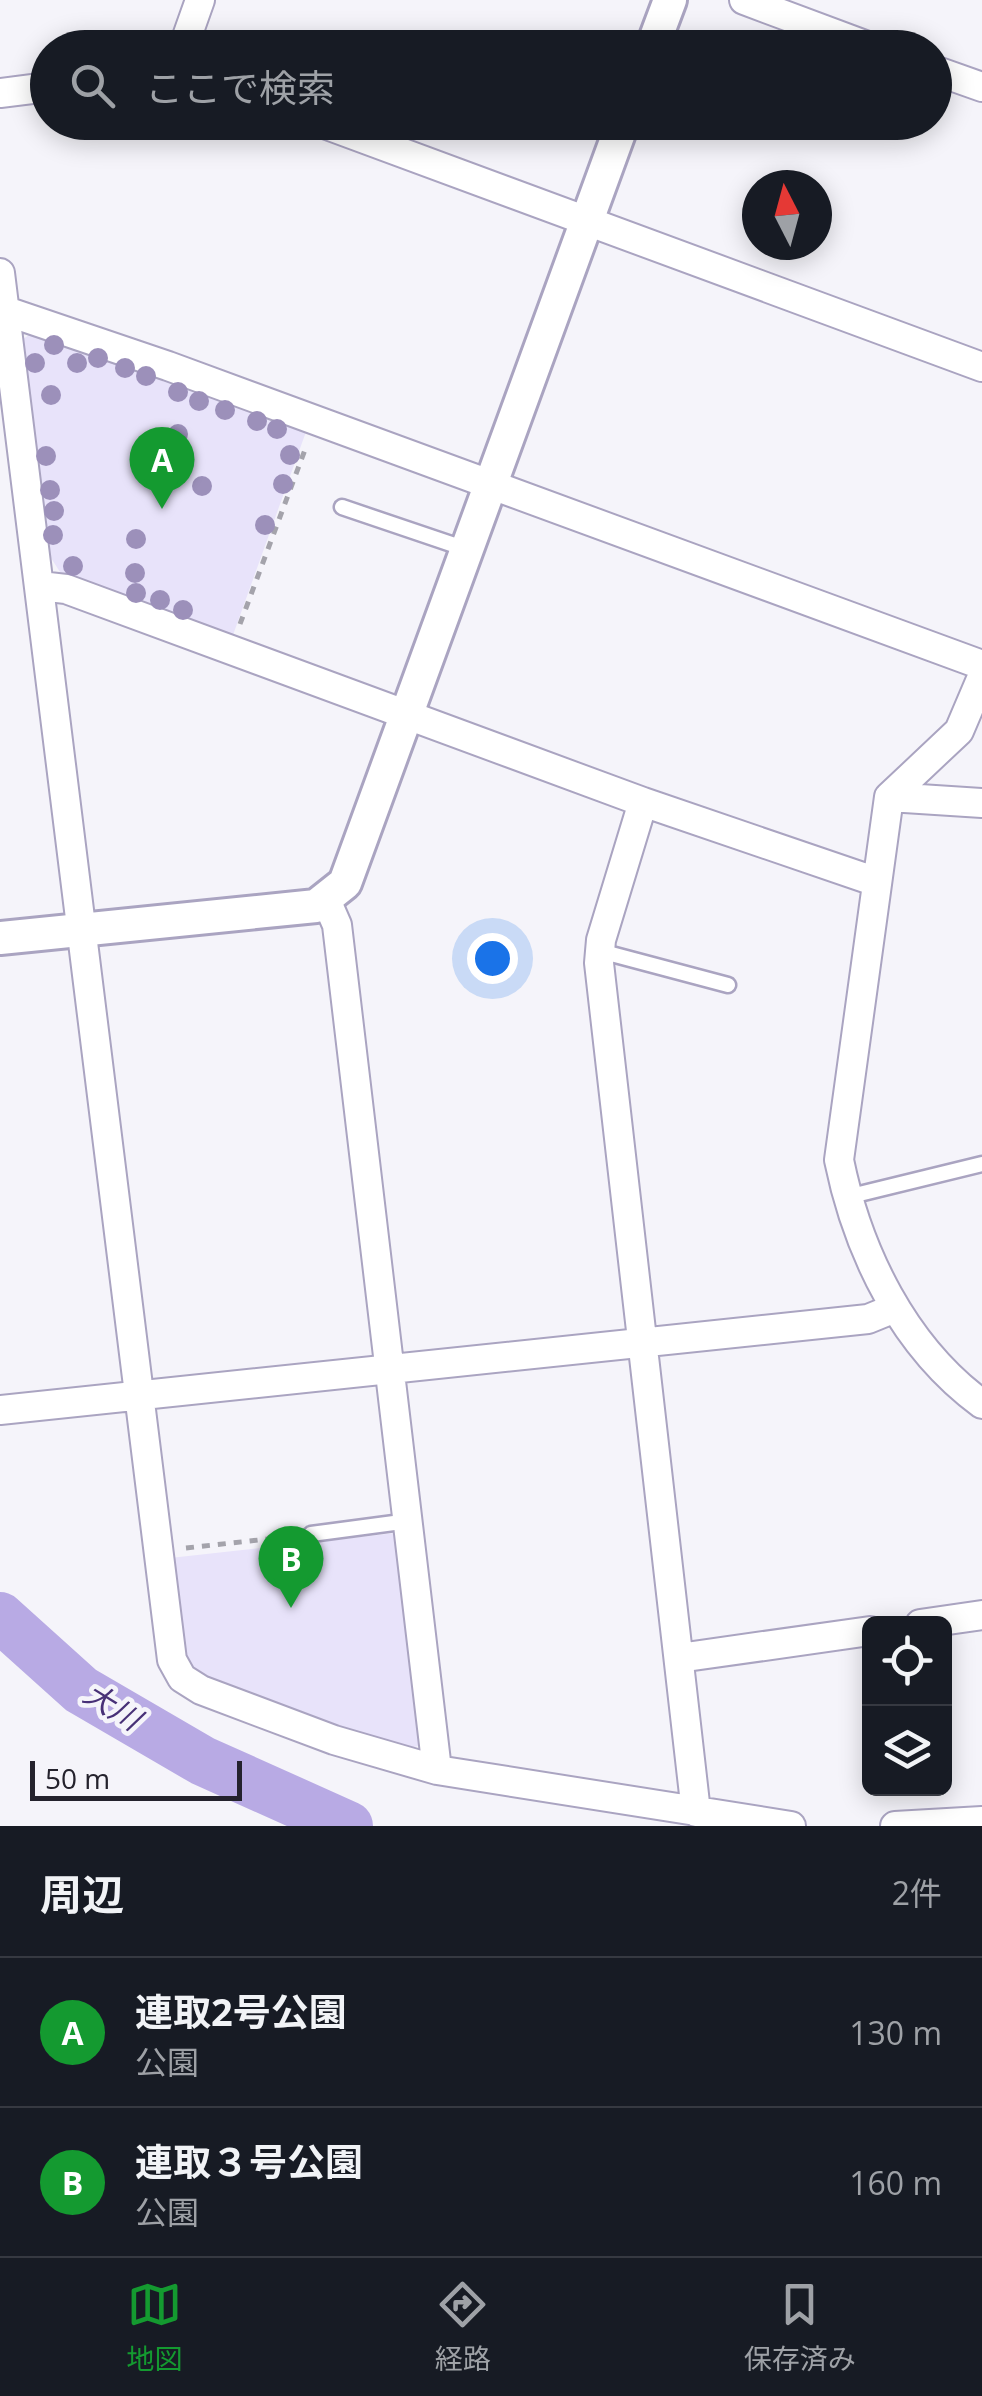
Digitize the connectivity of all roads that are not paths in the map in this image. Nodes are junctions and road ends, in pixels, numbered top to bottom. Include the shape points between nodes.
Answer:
1 (200, 0) edge
2 (670, 0) edge
3 (744, 0) edge
4 (189, 30) edge
5 (659, 30) edge
6 (825, 30) edge
7 (952, 77) edge
8 (982, 88) edge
9 (30, 90) edge
10 (0, 94) edge
11 (368, 140) edge
12 (616, 140) edge
13 (586, 221) junction
14 (0, 273) edge
15 (2, 309) edge
16 (982, 367) edge
17 (494, 484) junction
18 (342, 507) dead end
19 (469, 550) junction
20 (40, 586) junction
21 (982, 665) edge
22 (982, 677) edge
23 (410, 716) junction
24 (889, 798) junction
25 (643, 802) junction
26 (982, 803) edge
27 (877, 882) junction
28 (327, 902) junction
29 (82, 930) junction
30 (0, 938) edge
31 (600, 950) junction
32 (728, 985) dead end
33 (982, 1164) edge
34 (846, 1197) junction
35 (895, 1308) junction
36 (644, 1342) junction
37 (392, 1368) junction
38 (140, 1394) junction
39 (982, 1404) edge
40 (0, 1410) edge
41 (409, 1521) junction
42 (311, 1534) road end
43 (982, 1615) edge
44 (952, 1619) edge
45 (862, 1631) edge
46 (679, 1658) junction
47 (437, 1770) junction
48 (696, 1812) junction
49 (982, 1820) edge
50 (791, 1826) edge
51 (895, 1826) edge

1 - 4 street
2 - 5 street
3 - 6 street
7 - 8 street
9 - 10 street
11 - 13 street
12 - 13 street
13 - 16 street
13 - 17 street
14 - 15 street
15 - 17 street
15 - 20 street
17 - 19 street
17 - 21 street
18 - 19 lane
19 - 23 street
20 - 23 street
20 - 29 street
22 - 24 street via 960,731
23 - 25 street
23 - 28 street via 345,883
24 - 26 street
24 - 27 street
25 - 27 street
25 - 31 street
27 - 34 street via 839,1160
28 - 29 street
28 - 37 street via 337,925
29 - 30 street
29 - 38 street
31 - 32 lane
31 - 36 street
33 - 34 lane
34 - 35 street
35 - 36 street via 868,1319
35 - 39 street
36 - 37 street
36 - 46 street
37 - 38 street
37 - 41 street
38 - 40 street
38 - 47 street via 172,1660 182,1678 334,1740
41 - 42 lane
41 - 47 street
43 - 44 street
45 - 46 street
46 - 48 street
47 - 48 street
48 - 50 street
49 - 51 street

